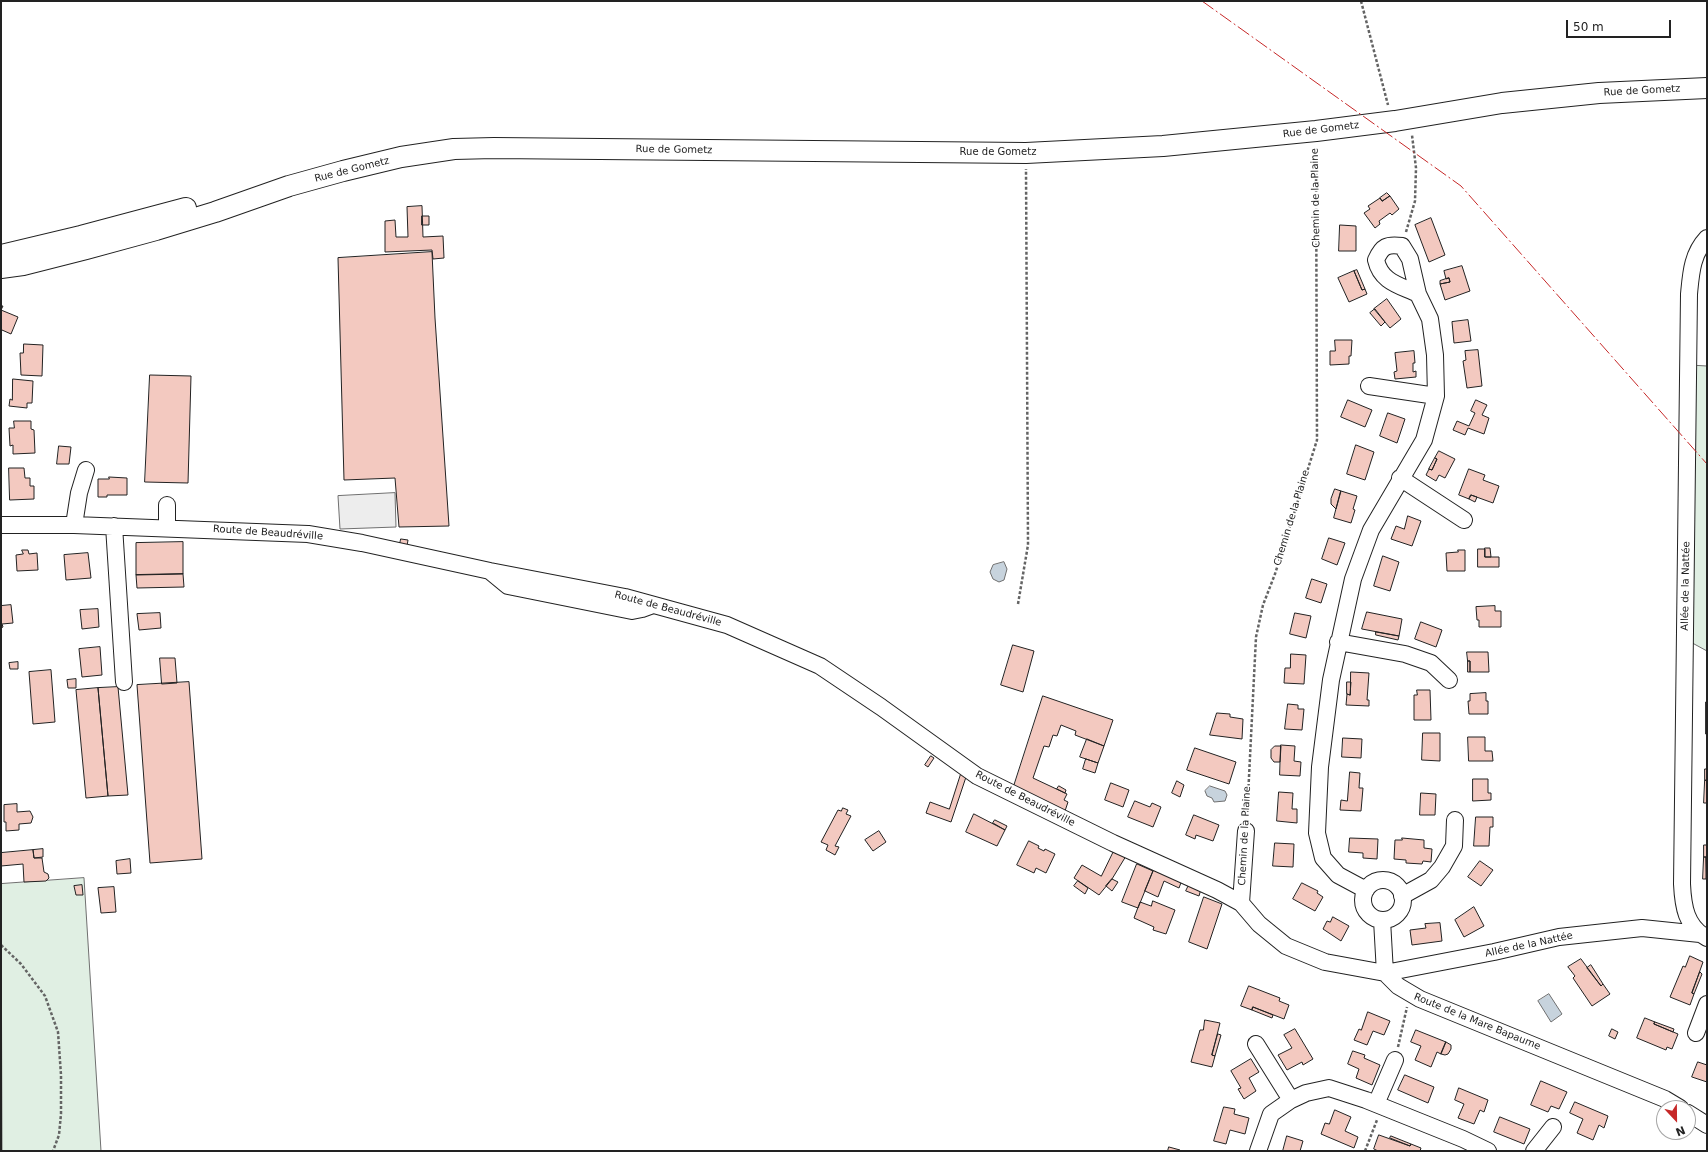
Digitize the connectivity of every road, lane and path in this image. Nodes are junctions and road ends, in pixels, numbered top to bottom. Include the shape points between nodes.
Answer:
1 (1361, 1) edge
2 (1707, 88) edge
3 (1395, 120) junction
4 (1316, 131) junction
5 (1026, 153) junction
6 (289, 186) junction
7 (1707, 238) edge
8 (1402, 246) junction
9 (1, 254) edge
10 (1, 268) edge
11 (1418, 294) junction
12 (1369, 386) dead end
13 (1436, 396) junction
14 (86, 470) dead end
15 (1400, 478) junction
16 (167, 505) dead end
17 (1464, 520) dead end
18 (1, 525) edge
19 (74, 525) junction
20 (114, 526) junction
21 (167, 527) junction
22 (1018, 604) dead end
23 (1338, 642) junction
24 (1449, 680) dead end
25 (124, 682) dead end
26 (1455, 820) dead end
27 (1246, 831) joint
28 (1366, 890) junction
29 (1402, 896) junction
30 (1241, 904) junction
31 (1382, 920) junction
32 (1703, 936) edge
33 (1, 945) edge
34 (1384, 973) junction
35 (1420, 999) junction
36 (1707, 1004) edge
37 (1696, 1033) dead end
38 (1256, 1044) dead end
39 (1395, 1060) joint
40 (1291, 1100) junction
41 (1668, 1100) edge
42 (1379, 1105) junction
43 (1696, 1118) edge
44 (1707, 1125) edge
45 (1552, 1127) dead end
46 (53, 1151) edge
47 (1258, 1151) edge
48 (1365, 1151) edge
49 (1488, 1151) edge
50 (1534, 1151) edge

1 - 3 path via 1388,106
2 - 3 main road, Rue de Gometz via 1599,93 1502,103
3 - 4 main road, Rue de Gometz
3 - 8 path via 1412,134 1416,168 1415,201
4 - 5 main road, Rue de Gometz via 1164,146
4 - 27 path, Chemin de la Plaine via 1316,440 1263,605 1256,637
5 - 6 main road, Rue de Gometz via 454,149 394,159
5 - 22 path via 1028,545
6 - 9 main road, Rue de Gometz via 151,216 81,236
6 - 10 main road, Rue de Gometz via 149,232
7 - 32 street, Allée de la Nattée via 1700,246 1691,268 1689,294 1683,845 1683,905 1689,919
8 - 11 street via 1410,259
8 - 11 street via 1392,245 1381,250 1376,260 1378,270 1386,279
11 - 13 street via 1430,319 1435,356
12 - 13 street
13 - 15 street via 1424,440
14 - 19 street
15 - 17 street
15 - 23 street via 1371,530 1353,579
16 - 21 street
18 - 19 street, Route de Beaudréville
19 - 20 street, Route de Beaudréville
20 - 21 street, Route de Beaudréville
20 - 25 street
21 - 30 street, Route de Beaudréville via 308,534 362,542 490,571 625,597 727,624 820,666 977,776 1113,843 1217,890
23 - 24 street via 1405,654 1431,663
23 - 28 street via 1320,766 1317,833 1323,858 1338,876
26 - 29 street via 1454,846 1442,867 1431,880
27 - 30 street, Chemin de la Plaine
28 - 29 street via 1376,882 1389,881 1395,884
28 - 31 street via 1363,897 1366,910 1370,915
29 - 31 street via 1398,912
30 - 34 street, Route de Beaudréville via 1259,924 1286,946 1325,962
31 - 34 street
32 - 34 street, Allée de la Nattée via 1642,928 1559,937
33 - 46 path via 21,964 45,996 58,1032 61,1114 60,1134
34 - 35 street, Route de la Mare Bapaume via 1398,986
35 - 39 path via 1415,1004 1408,1003
35 - 41 street, Route de la Mare Bapaume
36 - 37 street
38 - 40 street
39 - 42 street
40 - 42 street via 1306,1093 1329,1088
40 - 47 street via 1271,1114
42 - 48 path
42 - 49 street
43 - 44 street
45 - 50 street

